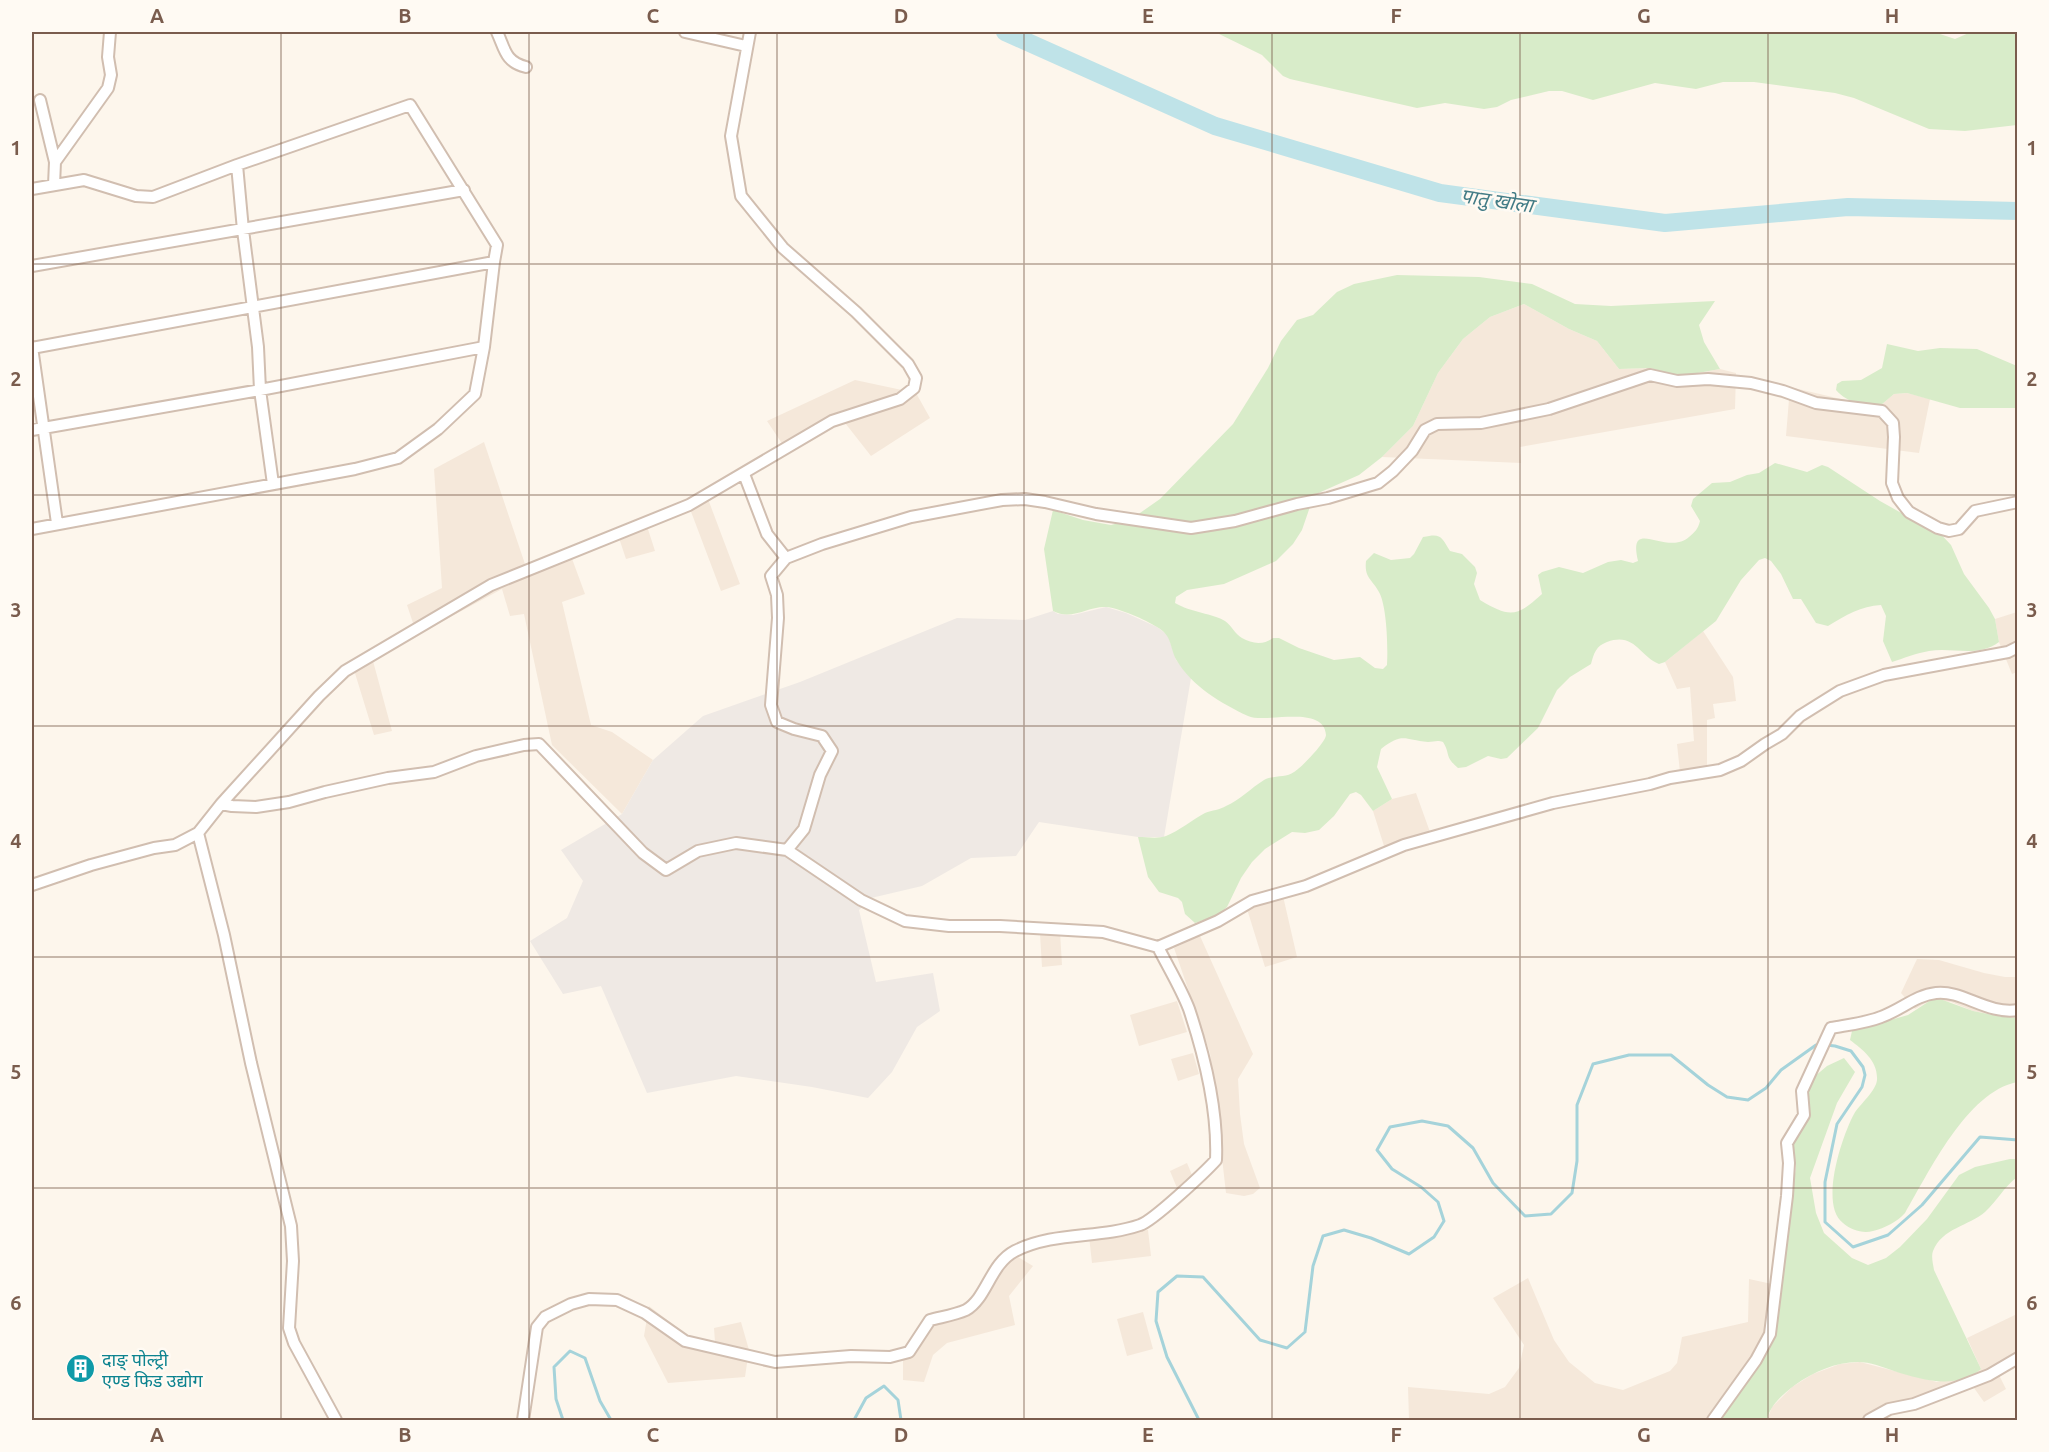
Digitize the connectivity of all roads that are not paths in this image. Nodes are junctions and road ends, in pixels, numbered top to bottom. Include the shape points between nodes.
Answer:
1 (110, 32) edge
2 (497, 32) edge
3 (685, 32) edge
4 (750, 32) edge
5 (746, 46) junction
6 (526, 67) dead end
7 (40, 100) dead end
8 (55, 162) junction
9 (237, 165) junction
10 (54, 185) junction
11 (32, 189) edge
12 (464, 190) junction
13 (243, 230) junction
14 (494, 262) junction
15 (32, 266) edge
16 (252, 307) junction
17 (32, 347) edge
18 (484, 347) junction
19 (260, 390) junction
20 (37, 429) edge
21 (744, 474) junction
22 (273, 484) junction
23 (2018, 502) edge
24 (57, 523) junction
25 (32, 529) edge
26 (786, 558) junction
27 (2018, 647) edge
28 (221, 804) junction
29 (198, 834) junction
30 (787, 850) junction
31 (32, 885) edge
32 (1158, 947) junction
33 (2018, 1010) edge
34 (2018, 1358) edge
35 (336, 1420) edge
36 (523, 1420) edge
37 (1713, 1420) edge
38 (1869, 1420) edge

1 - 8 street via 108,88
2 - 6 street via 509,60
3 - 5 street
4 - 5 street
5 - 21 street via 731,136 741,196 783,248 863,320 908,364 916,378 914,388 900,399 832,421
7 - 8 street
8 - 10 street
9 - 10 street via 153,197 136,196 84,180
9 - 12 street via 411,105
9 - 13 street
10 - 11 street
12 - 13 street
12 - 14 street via 497,245
13 - 15 street
13 - 16 street
14 - 16 street
14 - 18 street
16 - 17 street
16 - 19 street
17 - 20 street
18 - 19 street
18 - 22 street via 475,394 438,429 398,458
19 - 20 street
19 - 22 street
20 - 24 street
21 - 26 street via 767,534
21 - 28 street via 689,505 491,585 345,671
22 - 24 street
23 - 26 street via 1975,511 1959,529 1938,528 1909,512 1898,498 1892,483 1893,423 1882,411 1816,403 1751,383 1677,381 1650,375 1550,409 1481,423 1437,424 1425,430 1412,451 1378,483 1235,521 1191,528 1025,499 1002,500 910,517
24 - 25 street
26 - 30 street via 771,576 778,618 771,705 777,722 822,736 832,751 820,775 804,830
27 - 32 street via 1884,675 1840,691 1741,762 1720,770 1553,803 1404,845 1306,886 1252,901 1218,921
28 - 29 street
28 - 30 street via 256,807 289,802 388,778 434,772 476,756 539,744 643,853 666,870 698,851 736,843
29 - 31 street via 176,845 102,862
29 - 35 street via 291,1227 289,1328
30 - 32 street via 847,891 905,921 1103,932
32 - 36 street via 1188,1008 1202,1054 1216,1160 1143,1225 1038,1242 1013,1252 993,1270 983,1292 967,1309 930,1320 909,1352 890,1357 775,1362 685,1341 645,1313 616,1300 589,1299 571,1304 545,1317 537,1327
33 - 37 street via 2005,1012 1939,993 1920,996 1880,1018 1831,1028 1802,1091 1804,1115 1787,1143 1787,1196 1770,1334
34 - 38 street via 1989,1375 1914,1404 1889,1409

